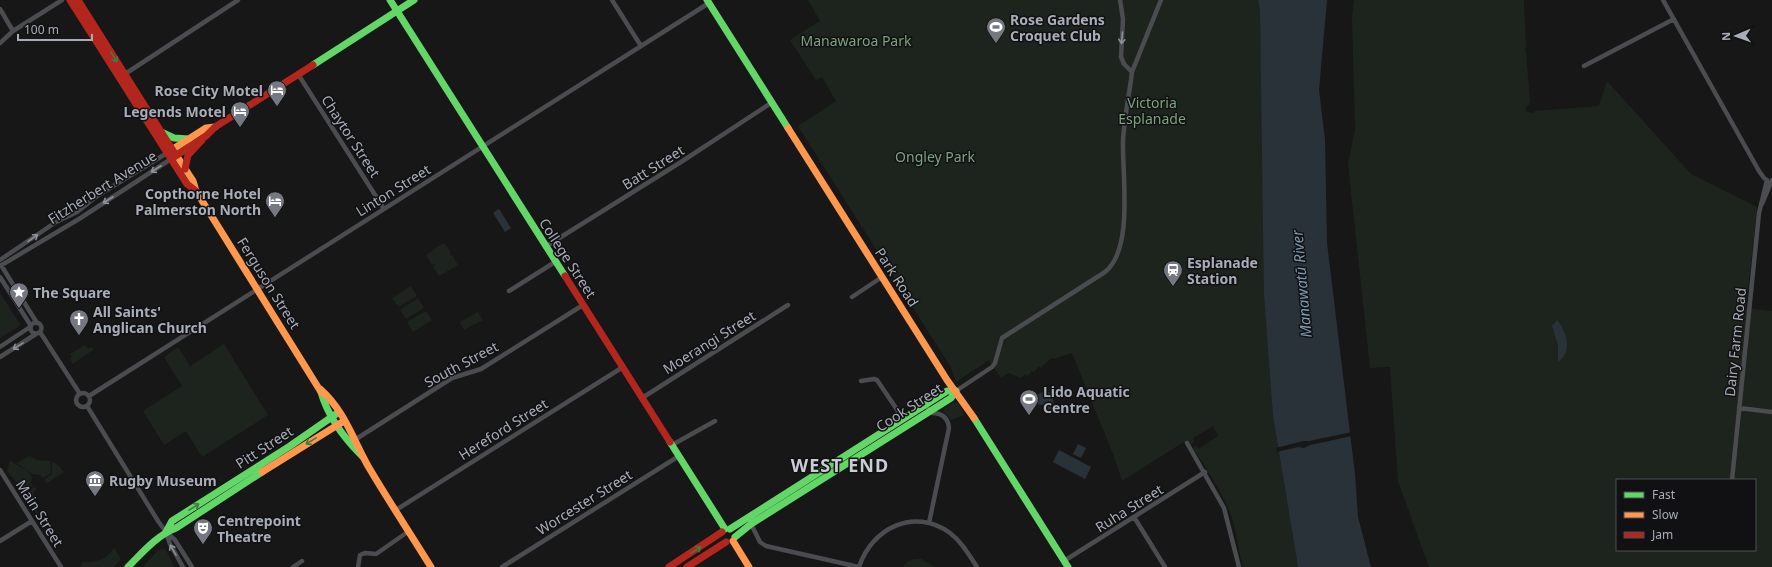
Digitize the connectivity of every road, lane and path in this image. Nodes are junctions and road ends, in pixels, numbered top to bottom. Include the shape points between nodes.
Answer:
1 (62, 0) edge
2 (70, 0) edge
3 (78, 0) edge
4 (238, 0) edge
5 (390, 0) edge
6 (414, 0) edge
7 (612, 0) edge
8 (1120, 0) edge
9 (1161, 0) edge
10 (1663, 0) edge
11 (708, 2) edge
12 (0, 9) edge
13 (397, 12) junction
14 (1674, 19) junction
15 (14, 31) junction
16 (0, 43) edge
17 (641, 46) junction
18 (1584, 66) dead end
19 (1132, 72) junction
20 (125, 74) junction
21 (298, 74) junction
22 (771, 103) junction
23 (215, 127) junction
24 (161, 132) junction
25 (189, 139) junction
26 (203, 139) junction
27 (483, 147) junction
28 (172, 154) junction
29 (185, 169) junction
30 (1770, 180) edge
31 (196, 191) junction
32 (90, 201) junction
33 (95, 209) junction
34 (384, 209) junction
35 (545, 247) junction
36 (0, 260) edge
37 (555, 262) junction
38 (1, 265) edge
39 (0, 277) edge
40 (882, 277) junction
41 (257, 290) junction
42 (509, 292) dead end
43 (852, 297) dead end
44 (583, 305) junction
45 (788, 305) dead end
46 (37, 323) junction
47 (31, 326) junction
48 (38, 333) junction
49 (0, 347) edge
50 (0, 357) edge
51 (622, 367) junction
52 (861, 381) dead end
53 (320, 389) junction
54 (956, 391) junction
55 (80, 394) junction
56 (89, 396) junction
57 (642, 398) junction
58 (87, 406) junction
59 (927, 408) junction
60 (1739, 408) junction
61 (339, 412) junction
62 (1772, 412) edge
63 (332, 417) junction
64 (904, 420) junction
65 (344, 421) junction
66 (715, 421) dead end
67 (337, 425) junction
68 (353, 442) junction
69 (1187, 443) dead end
70 (672, 445) junction
71 (678, 456) junction
72 (842, 462) junction
73 (0, 470) edge
74 (1205, 472) junction
75 (1732, 479) edge
76 (241, 481) junction
77 (396, 510) junction
78 (1134, 517) junction
79 (754, 520) junction
80 (32, 521) junction
81 (929, 523) junction
82 (726, 530) junction
83 (409, 531) junction
84 (166, 532) junction
85 (731, 540) junction
86 (0, 541) edge
87 (302, 561) dead end
88 (1066, 564) edge
89 (61, 567) edge
90 (128, 567) edge
91 (183, 567) edge
92 (192, 567) edge
93 (293, 567) edge
94 (358, 567) edge
95 (431, 567) edge
96 (502, 567) edge
97 (668, 567) edge
98 (687, 567) edge
99 (749, 567) edge
100 (859, 567) edge
101 (977, 567) edge
102 (1165, 567) edge
103 (1239, 567) edge

1 - 15 street
2 - 28 main road, Ferguson Street
3 -> 20 main road, Ferguson Street
4 - 20 street
5 - 13 main road, College Street
6 - 13 main road, Fitzherbert Avenue
7 - 17 street
8 -> 19 street via 1123,19 1121,57
9 - 19 street
10 - 14 street
11 - 17 street, Linton Street
11 - 22 main road, Park Road
12 - 15 street
13 - 21 main road, Fitzherbert Avenue
13 - 27 main road, College Street
14 - 18 street
14 - 30 street via 1759,171 1764,178
15 - 16 street
17 - 27 street, Linton Street
19 - 54 street via 1123,139 1123,228 1113,264 1106,272 1002,338 995,363
20 - 24 main road, Ferguson Street
21 - 23 main road, Fitzherbert Avenue
21 - 34 street, Chaytor Street
22 - 35 street, Batt Street
22 - 40 main road, Park Road
23 - 25 main road, Fitzherbert Avenue via 206,128
23 - 26 main road, Fitzherbert Avenue
24 - 25 main road via 174,138
24 - 28 main road, Ferguson Street
25 - 28 main road, Fitzherbert Avenue
26 - 28 main road, Fitzherbert Avenue
26 - 29 main road via 188,155
27 - 34 street, Linton Street
27 - 35 main road, College Street
28 - 29 main road, Ferguson Street
28 - 31 main road, Ferguson Street via 187,184
28 - 32 street, Fitzherbert Avenue
28 -> 33 street, Fitzherbert Avenue
29 - 31 main road, Ferguson Street
30 - 60 street, Dairy Farm Road via 1761,207
31 - 41 main road, Ferguson Street
32 - 33 street
36 -> 32 street, Fitzherbert Avenue via 56,222 77,212
33 - 38 street, Fitzherbert Avenue
34 - 41 street, Linton Street
35 - 37 main road, College Street
37 - 42 street
37 - 44 main road, College Street
38 - 46 street
39 - 47 street
40 - 43 street
40 - 54 main road, Park Road
41 - 53 main road, Ferguson Street
41 - 56 street, Linton Street
44 - 51 main road, College Street
44 - 68 street, South Street via 480,369 452,378
45 - 57 street, Moerangi Street
46 - 47 street
46 - 48 street via 41,327
47 - 48 street via 31,331
47 - 49 street
48 -> 50 street
48 - 55 street
51 - 57 main road, College Street
51 - 77 street, Hereford Street
52 - 64 street via 877,380
53 - 61 main road, Ferguson Street
53 - 63 main road, Ferguson Street via 322,399
54 - 59 main road, Cook Street via 947,391
54 - 88 main road, Park Road
55 - 56 street
55 - 58 street via 77,397 78,403
56 - 58 street via 90,402
57 - 70 main road, College Street
58 - 84 street
59 - 64 main road, Cook Street
59 - 72 main road, Cook Street
59 - 81 street via 932,413 944,416 949,428
60 - 62 street
60 - 75 street, Dairy Farm Road
61 - 63 main road, Pitt Street
61 - 65 main road, Ferguson Street
63 - 67 main road, Ferguson Street
63 - 76 main road, Pitt Street
64 - 72 main road, Cook Street
65 - 67 main road, Pitt Street
65 - 68 main road, Ferguson Street
66 - 70 street
67 - 68 main road, Ferguson Street
67 -> 76 main road, Pitt Street
68 - 77 main road, Ferguson Street
69 - 74 street
70 - 71 main road, College Street
71 - 82 main road, College Street
71 - 96 street, Worcester Street
72 - 79 main road, Cook Street
73 - 80 street, Main Street
74 - 78 street, Ruha Street
74 - 103 street via 1224,508
76 - 84 main road, Pitt Street via 176,528
77 - 83 main road, Ferguson Street
78 - 88 street, Ruha Street
78 - 102 street
79 - 82 main road, Cook Street
79 - 85 main road, Cook Street
79 - 100 street via 760,542 766,546
80 - 86 street
80 - 89 street, Main Street
81 - 100 street via 905,523 882,532 868,547
81 - 101 street via 944,529 956,538
82 - 85 main road via 735,533
82 - 85 main road via 722,538
97 -> 82 main road, Cook Street
83 - 94 street via 376,554 360,555
83 - 95 main road, Ferguson Street
84 - 90 main road, Pitt Street
91 -> 84 street
84 - 92 street via 175,540
85 - 98 main road, Cook Street
85 - 99 main road
87 - 93 street

